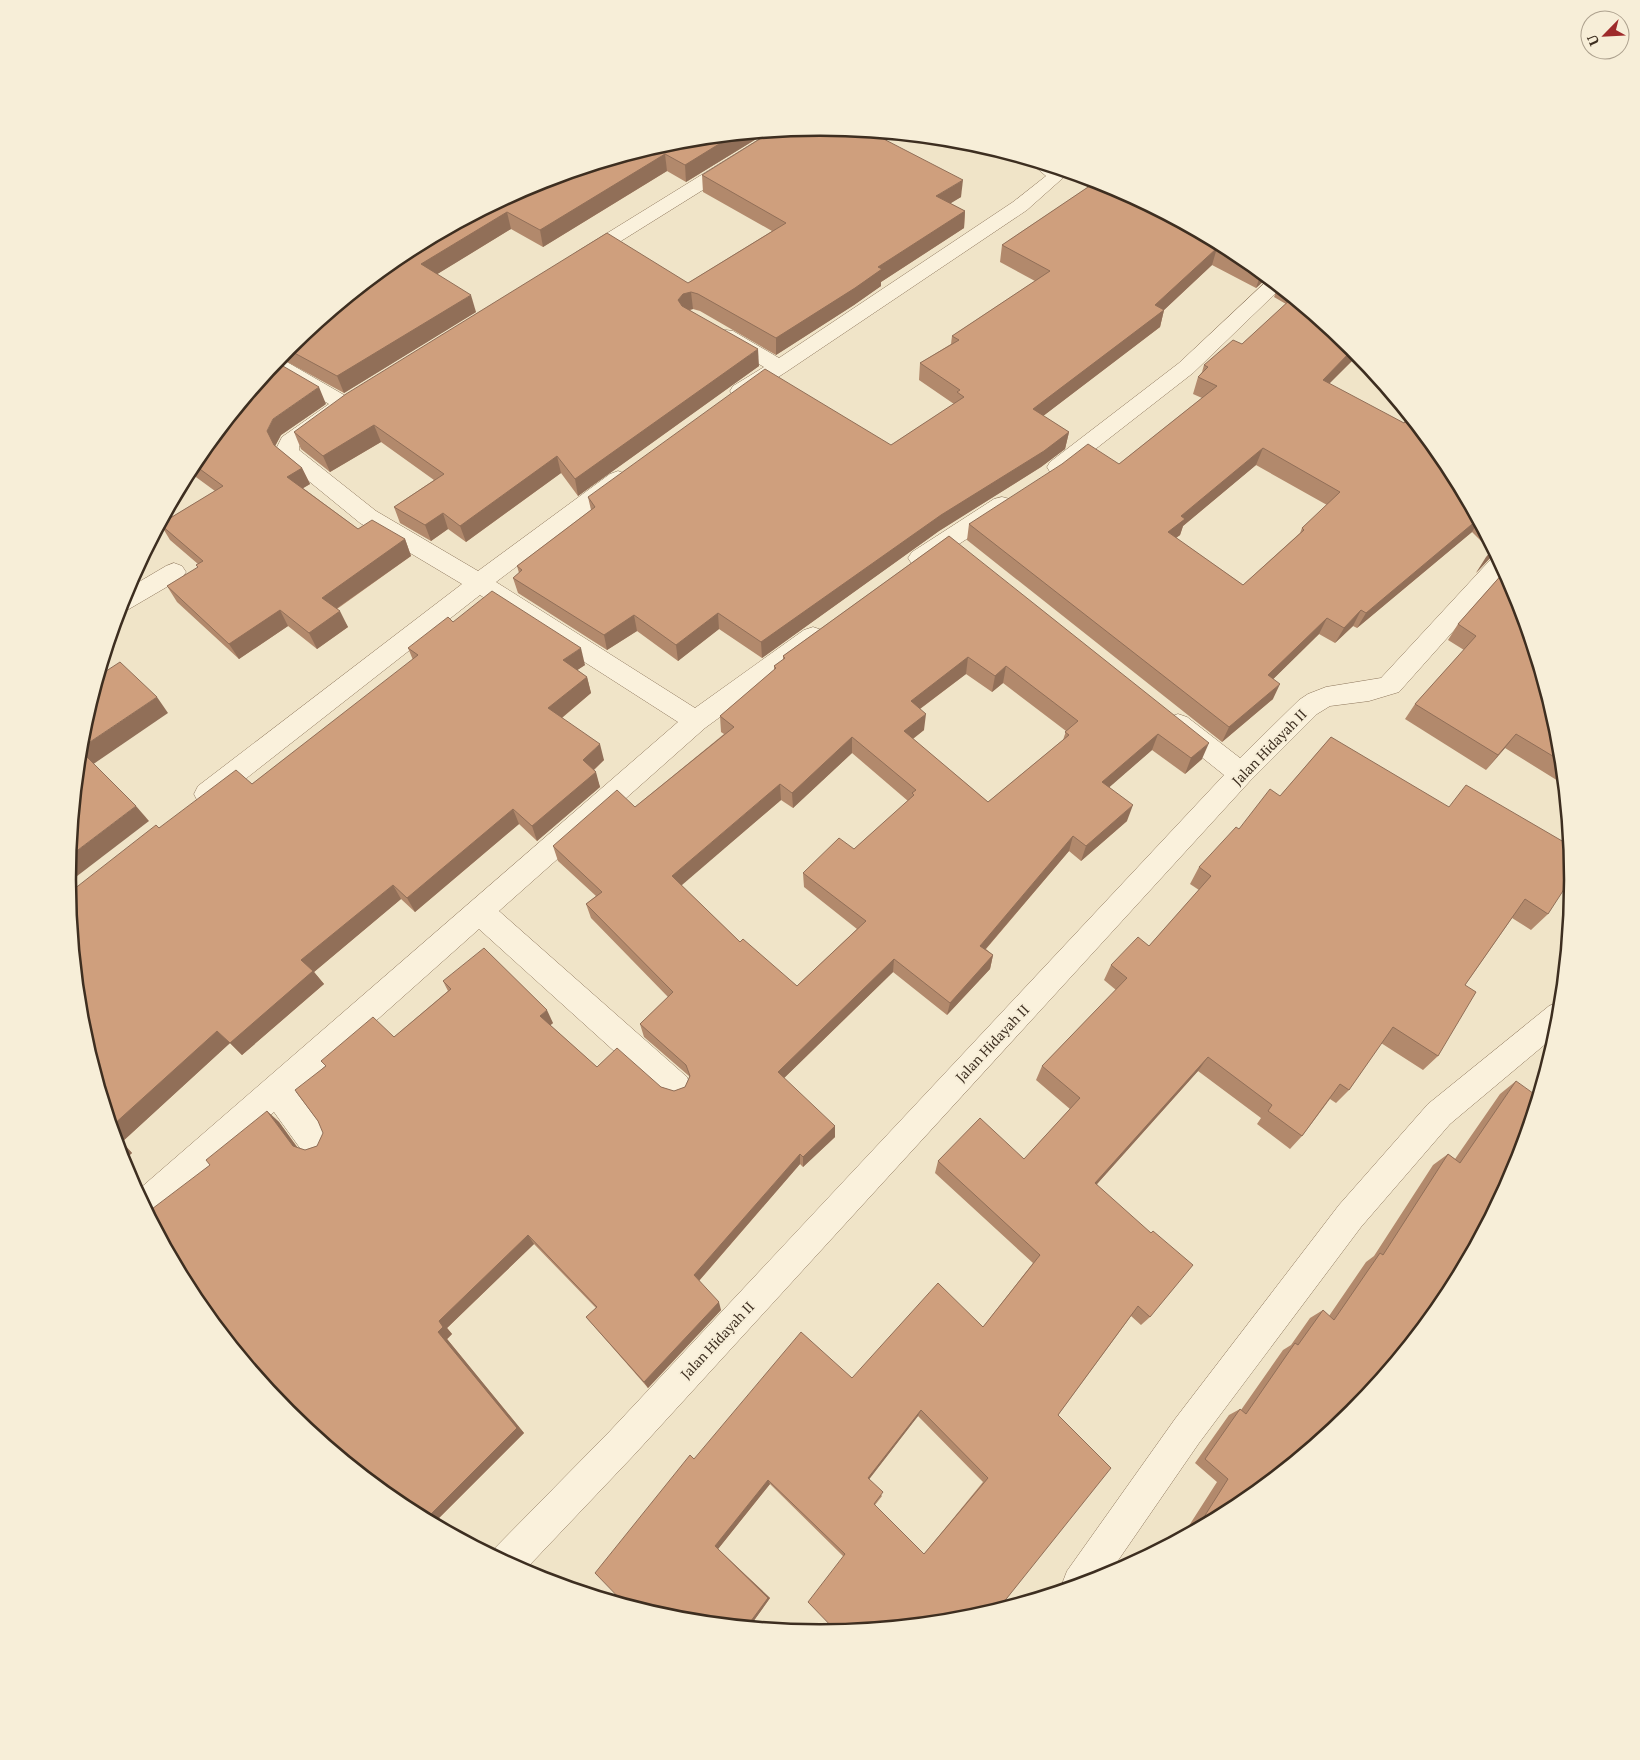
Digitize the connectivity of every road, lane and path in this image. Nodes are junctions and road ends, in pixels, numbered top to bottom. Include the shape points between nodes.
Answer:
1 (774, 138) edge
2 (1053, 174) edge
3 (564, 268) edge
4 (1270, 288) edge
5 (710, 327) edge
6 (283, 366) edge
7 (779, 367) junction
8 (723, 402) edge
9 (638, 464) edge
10 (1042, 479) edge
11 (1018, 494) edge
12 (948, 539) junction
13 (971, 557) edge
14 (1495, 569) edge
15 (901, 571) edge
16 (174, 572) dead end
17 (479, 583) junction
18 (132, 597) edge
19 (830, 622) edge
20 (1164, 712) edge
21 (696, 721) junction
22 (1241, 774) junction
23 (186, 811) edge
24 (480, 912) junction
25 (1549, 1023) edge
26 (676, 1087) dead end
27 (277, 1091) junction
28 (316, 1144) edge
29 (150, 1202) edge
30 (512, 1557) edge
31 (1087, 1574) edge

1 - 3 street
2 - 7 street via 1055,177 1020,206
4 - 10 street via 1186,368
5 - 7 street
6 - 17 street via 353,399 290,442 287,449 291,455 368,517
7 - 8 street
9 - 17 street
11 - 12 street
12 - 13 street
12 - 15 street
14 - 22 street, Jalan Hidayah II via 1390,685 1314,701
16 - 18 street
17 - 21 street
17 - 23 street
19 - 21 street
20 - 22 street
21 - 24 street
22 - 30 street, Jalan Hidayah II via 622,1443
24 - 26 street
24 - 27 street
25 - 31 street via 1439,1114 1350,1216 1187,1431
27 - 28 street
27 - 29 street

